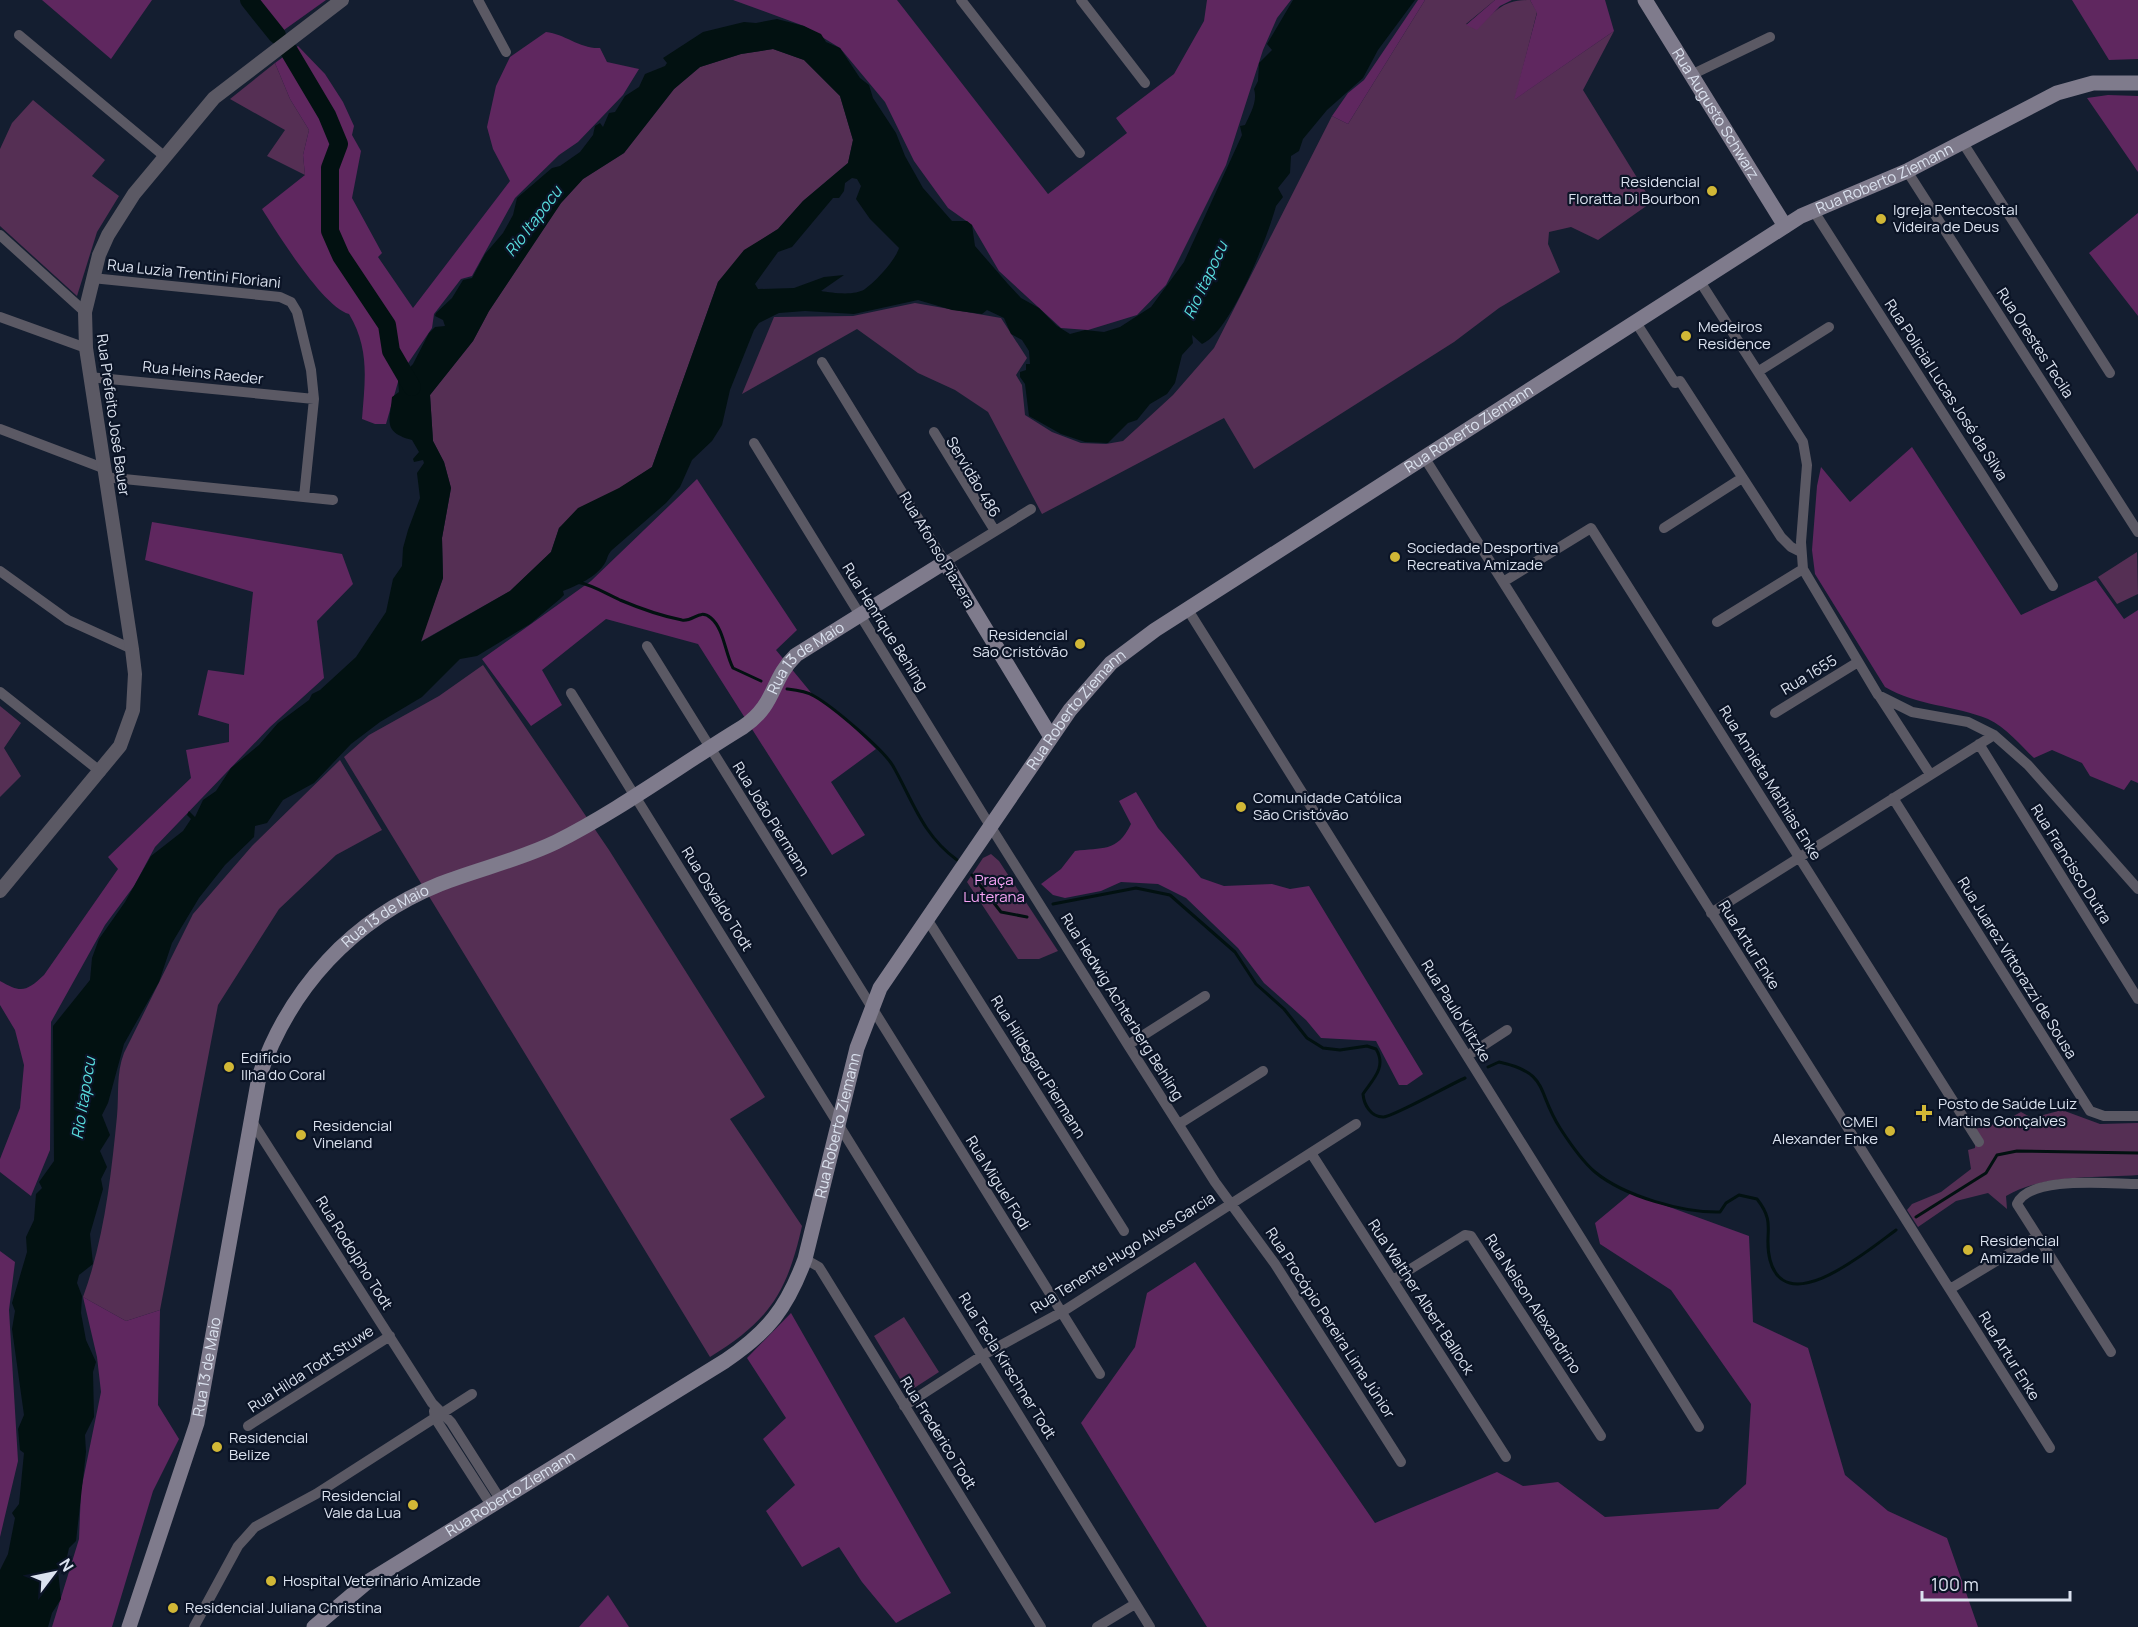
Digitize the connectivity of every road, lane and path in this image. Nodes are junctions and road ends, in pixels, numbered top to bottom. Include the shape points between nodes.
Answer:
1 (342, 0) edge
2 (478, 0) edge
3 (961, 0) edge
4 (1081, 0) edge
5 (1646, 0) edge
6 (19, 35) dead end
7 (1770, 37) dead end
8 (506, 52) dead end
9 (1691, 75) junction
10 (1145, 82) dead end
11 (2138, 83) edge
12 (1963, 143) junction
13 (1080, 153) dead end
14 (164, 156) junction
15 (1907, 171) junction
16 (1813, 210) junction
17 (1785, 226) junction
18 (0, 235) edge
19 (92, 278) junction
20 (1699, 280) junction
21 (85, 312) junction
22 (0, 317) edge
23 (1635, 321) junction
24 (1829, 327) dead end
25 (86, 348) junction
26 (822, 362) dead end
27 (1759, 371) junction
28 (2110, 373) dead end
29 (89, 377) junction
30 (314, 399) junction
31 (0, 429) edge
32 (932, 433) dead end
33 (754, 443) dead end
34 (1424, 457) junction
35 (104, 472) junction
36 (1742, 478) junction
37 (304, 497) junction
38 (333, 500) dead end
39 (1031, 509) dead end
40 (1664, 528) dead end
41 (2138, 532) edge
42 (993, 533) junction
43 (1801, 552) junction
44 (945, 562) junction
45 (1803, 569) junction
46 (0, 571) edge
47 (1503, 582) junction
48 (2053, 586) dead end
49 (1188, 610) junction
50 (860, 615) junction
51 (1717, 622) dead end
52 (647, 646) dead end
53 (132, 649) junction
54 (1858, 662) junction
55 (0, 692) edge
56 (571, 693) dead end
57 (1878, 694) junction
58 (1775, 713) dead end
59 (1994, 735) junction
60 (1052, 737) junction
61 (1979, 744) junction
62 (710, 748) junction
63 (101, 772) junction
64 (1930, 774) junction
65 (634, 795) junction
66 (1893, 798) junction
67 (990, 826) junction
68 (1798, 857) junction
69 (2138, 889) edge
70 (0, 891) edge
71 (1711, 913) junction
72 (927, 919) junction
73 (1205, 996) dead end
74 (2138, 999) edge
75 (871, 1007) junction
76 (1507, 1030) dead end
77 (1128, 1045) junction
78 (1467, 1056) junction
79 (1263, 1071) dead end
80 (2138, 1116) edge
81 (250, 1120) junction
82 (838, 1121) junction
83 (1179, 1124) junction
84 (1356, 1124) dead end
85 (1979, 1142) dead end
86 (1311, 1153) junction
87 (2138, 1184) edge
88 (1231, 1203) junction
89 (1124, 1231) dead end
90 (2036, 1237) junction
91 (805, 1259) junction
92 (1393, 1280) junction
93 (1950, 1289) junction
94 (1062, 1312) junction
95 (390, 1336) junction
96 (2111, 1352) dead end
97 (982, 1355) junction
98 (1100, 1374) dead end
99 (472, 1394) dead end
100 (904, 1406) junction
101 (440, 1415) junction
102 (249, 1426) dead end
103 (1699, 1427) dead end
104 (1600, 1436) dead end
105 (2050, 1448) dead end
106 (1506, 1457) dead end
107 (1401, 1462) dead end
108 (495, 1502) junction
109 (1136, 1604) junction
110 (129, 1627) edge
111 (194, 1627) edge
112 (314, 1627) edge
113 (1041, 1627) edge
114 (1097, 1627) edge
115 (1150, 1627) edge

1 - 14 street, Rua Prefeito José Bauer via 228,86
2 - 8 street
3 - 13 street
4 - 10 street
5 - 9 main road, Rua Augusto Schwarz
6 - 14 street
7 - 9 street
9 - 17 main road, Rua Augusto Schwarz
11 - 12 main road, Rua Roberto Ziemann via 2093,83 2065,90
12 - 15 main road, Rua Roberto Ziemann
12 - 28 street
14 - 19 street, Rua Prefeito José Bauer via 113,226
15 - 16 main road, Rua Roberto Ziemann
15 - 41 street, Rua Orestes Tecila
16 - 17 main road, Rua Roberto Ziemann
16 - 48 street, Rua Policial Lucas José da Silva
17 - 20 main road, Rua Roberto Ziemann
18 - 21 street
19 - 21 street, Rua Prefeito José Bauer
19 - 30 street, Rua Luzia Trentini Floriani via 280,297 291,302 297,312
20 - 23 main road, Rua Roberto Ziemann
20 - 27 street
21 - 25 street, Rua Prefeito José Bauer
22 - 25 street
23 - 34 main road, Rua Roberto Ziemann
23 - 36 street via 1675,383 1680,381
24 - 27 street
25 - 29 street, Rua Prefeito José Bauer
26 - 44 street, Rua Afonso Piazera
27 - 43 street via 1797,430 1806,453
29 - 30 street, Rua Heins Raeder
29 - 35 street, Rua Prefeito José Bauer
30 - 37 street
31 - 35 street
32 - 42 street
33 - 50 street, Rua Henrique Behling
34 - 47 street, Rua Artur Enke
34 - 49 main road, Rua Roberto Ziemann
35 - 37 street
35 - 53 street, Rua Prefeito José Bauer
36 - 40 street
36 - 43 street via 1781,537
37 - 38 street
39 - 42 street, Rua 13 de Maio
42 - 44 street, Rua 13 de Maio
43 - 45 street
44 - 50 main road, Rua 13 de Maio
44 - 60 main road, Rua Afonso Piazera
45 - 51 street
45 - 54 street
46 - 53 street via 68,620
47 - 68 street, Rua Annieta Mathias Enke via 1591,528
47 - 71 street, Rua Artur Enke
49 - 60 main road, Rua Roberto Ziemann via 1111,663 1083,693
49 - 78 street, Rua Paulo Klitzke
50 - 62 main road, Rua 13 de Maio via 796,655 782,672 761,713
50 - 67 street, Rua Henrique Behling
52 - 62 street, Rua João Piermann
53 - 63 street, Rua Prefeito José Bauer via 133,710 120,746
54 - 57 street
54 - 58 street, Rua 1655
55 - 63 street
56 - 65 street, Rua Osvaldo Todt
57 - 59 street via 1912,711 1979,725
57 - 64 street
59 - 61 street
59 - 69 street via 2028,765
60 - 67 main road, Rua Roberto Ziemann
61 - 64 street
61 - 74 street, Rua Francisco Dutra
62 - 65 main road, Rua 13 de Maio
62 - 75 street, Rua João Piermann
63 - 70 street, Rua Prefeito José Bauer
64 - 66 street
65 - 81 main road, Rua 13 de Maio via 545,847 418,893 354,934 321,965 285,1019 263,1067
65 - 82 street, Rua Osvaldo Todt
66 - 68 street
66 - 80 street, Rua Juarez Vittorazzi de Sousa via 2090,1111 2104,1116
67 - 72 main road, Rua Roberto Ziemann
67 - 77 street, Rua Hedwig Achterberg Behling
68 - 71 street
68 - 85 street, Rua Annieta Mathias Enke
71 - 93 street, Rua Artur Enke
72 - 75 main road, Rua Roberto Ziemann via 892,968
72 - 89 street, Rua Hildegard Piermann
73 - 77 street
75 - 82 main road, Rua Roberto Ziemann
75 - 94 street, Rua Miguel Fodi
76 - 78 street
77 - 83 street, Rua Hedwig Achterberg Behling
78 - 103 street, Rua Paulo Klitzke
79 - 83 street
81 - 95 street, Rua Rodolpho Todt
81 - 110 main road, Rua 13 de Maio via 194,1435
82 - 91 main road, Rua Roberto Ziemann
82 - 97 street, Rua Tecla Kirschner Todt
83 - 88 street, Rua Hedwig Achterberg Behling
84 - 86 street, Rua Tenente Hugo Alves Garcia
86 - 88 street, Rua Tenente Hugo Alves Garcia
86 - 92 street, Rua Walther Albert Ballock
87 - 90 street via 2038,1187 2028,1191 2018,1201 2018,1209
88 - 94 street, Rua Tenente Hugo Alves Garcia
88 - 107 street, Rua Procópio Pereira Lima Júnior via 1275,1264
90 - 93 street
90 - 96 street
91 - 100 street, Rua Frederico Todt via 819,1267
91 - 108 main road, Rua Roberto Ziemann via 784,1306 755,1339
92 - 104 street, Rua Nelson Alexandrino via 1465,1235 1471,1236
92 - 106 street, Rua Walther Albert Ballock
93 - 105 street, Rua Artur Enke
94 - 97 street, Rua Tenente Hugo Alves Garcia
94 - 98 street, Rua Miguel Fodi
95 - 101 street, Rua Rodolpho Todt
95 - 102 street, Rua Hilda Todt Stuwe
97 - 100 street, Rua Tenente Hugo Alves Garcia
97 - 109 street, Rua Tecla Kirschner Todt
99 - 101 street
100 - 113 street, Rua Frederico Todt
101 - 108 street, Rua Rodolpho Todt
101 - 111 street via 316,1494 255,1527 238,1546
108 - 112 main road, Rua Roberto Ziemann via 361,1586
109 - 114 street
109 - 115 street, Rua Tecla Kirschner Todt

